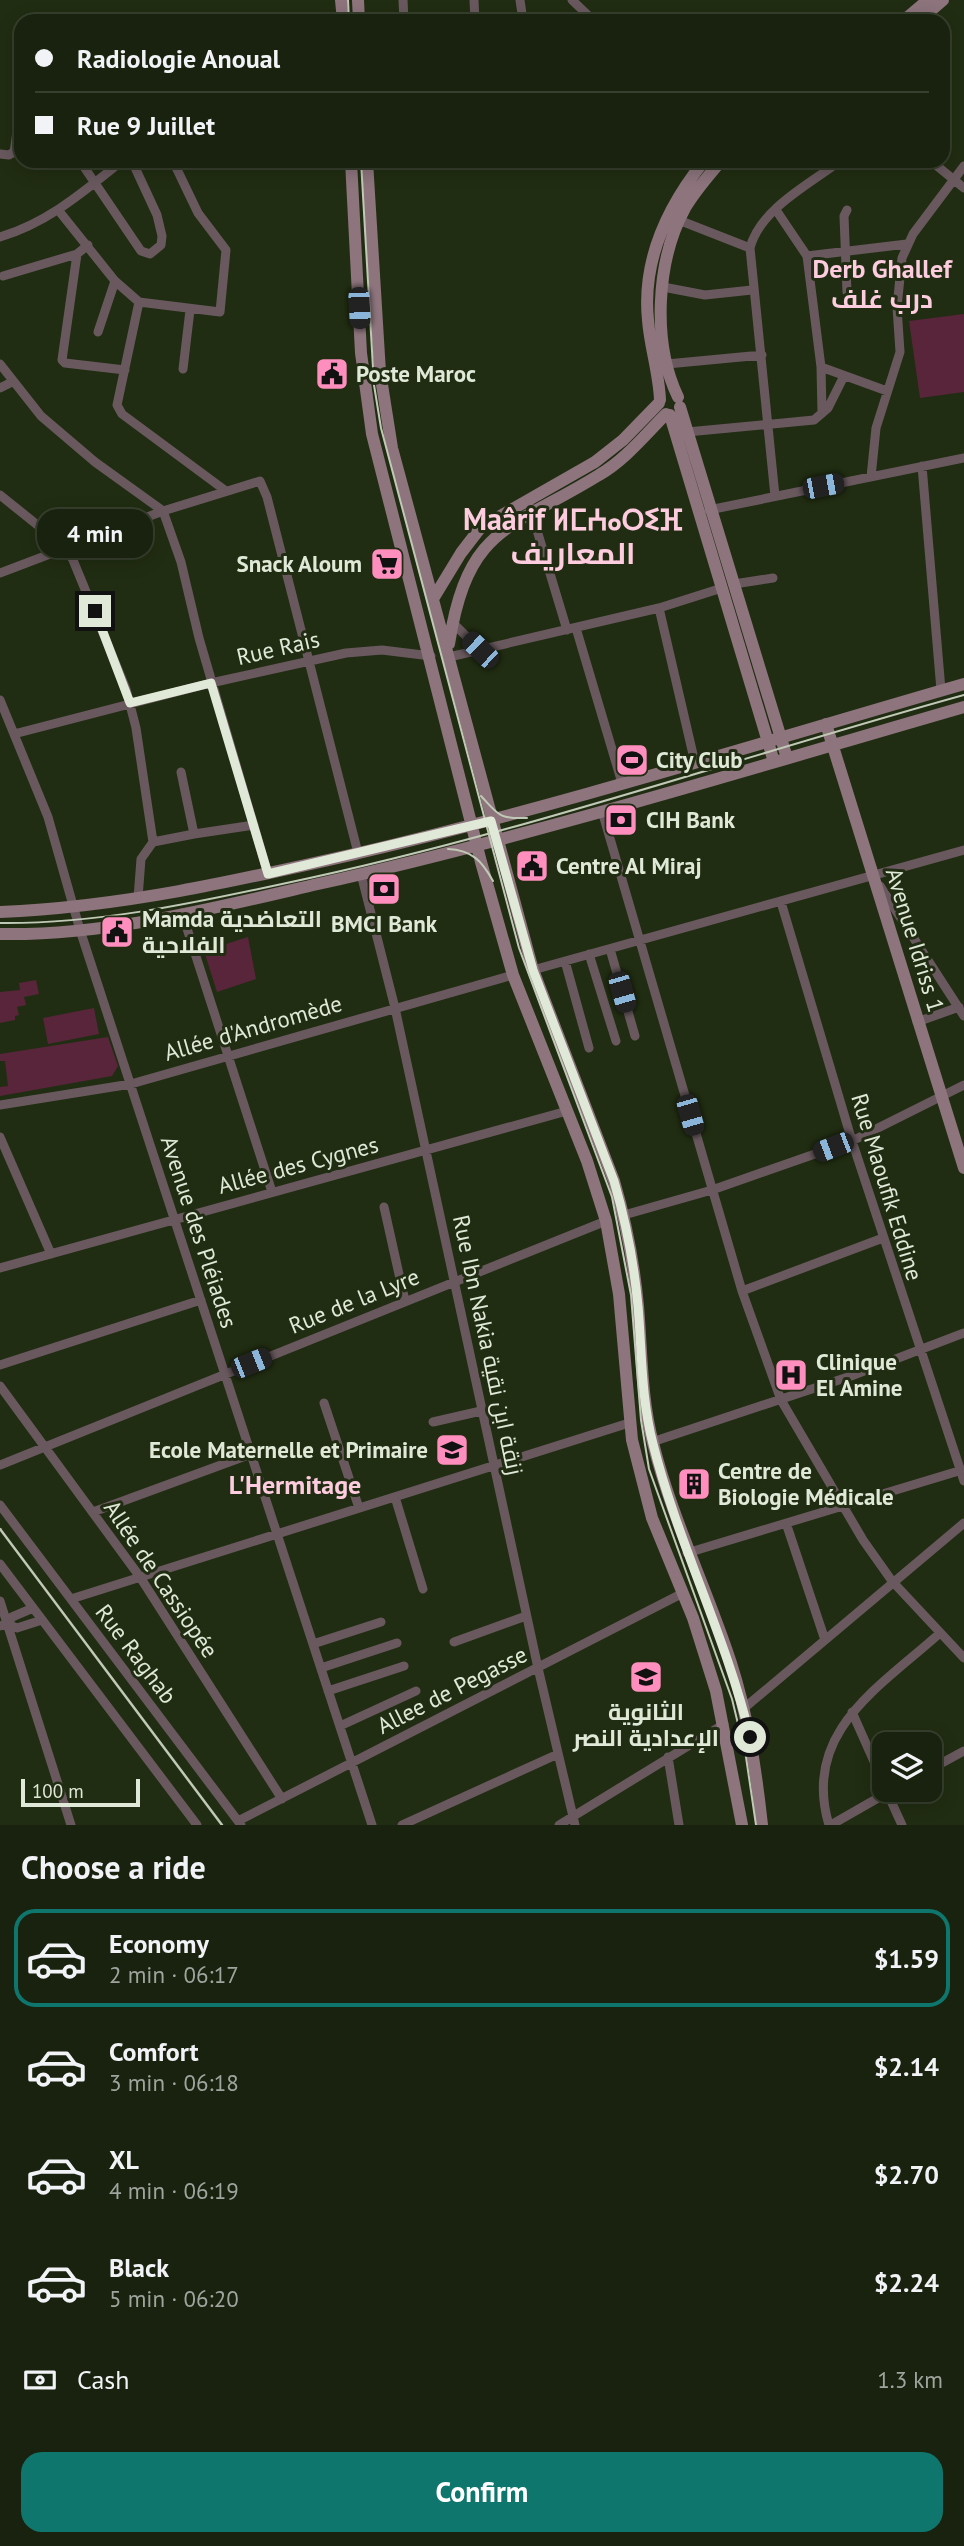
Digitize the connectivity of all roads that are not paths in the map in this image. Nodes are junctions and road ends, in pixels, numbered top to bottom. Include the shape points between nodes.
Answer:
1 (572, 0) edge
2 (928, 0) edge
3 (943, 0) edge
4 (587, 14) edge
5 (911, 14) edge
6 (927, 14) edge
7 (964, 166) edge
8 (84, 168) edge
9 (113, 168) edge
10 (135, 168) edge
11 (176, 168) edge
12 (351, 168) edge
13 (367, 168) edge
14 (700, 168) edge
15 (715, 168) edge
16 (831, 168) edge
17 (938, 168) edge
18 (954, 181) junction
19 (94, 183) junction
20 (964, 188) edge
21 (776, 210) junction
22 (847, 210) dead end
23 (59, 211) junction
24 (673, 218) junction
25 (0, 237) edge
26 (907, 244) junction
27 (88, 245) junction
28 (750, 248) junction
29 (77, 254) junction
30 (846, 254) junction
31 (807, 256) junction
32 (3, 276) dead end
33 (115, 281) junction
34 (663, 288) junction
35 (752, 290) junction
36 (847, 292) dead end
37 (139, 302) junction
38 (190, 310) junction
39 (98, 332) dead end
40 (762, 355) junction
41 (0, 364) edge
42 (667, 364) junction
43 (821, 367) junction
44 (183, 369) dead end
45 (125, 370) junction
46 (844, 376) junction
47 (12, 382) junction
48 (0, 388) edge
49 (887, 391) junction
50 (669, 406) junction
51 (822, 412) junction
52 (769, 424) junction
53 (687, 432) junction
54 (964, 458) edge
55 (922, 466) junction
56 (871, 477) junction
57 (226, 491) junction
58 (0, 495) edge
59 (775, 496) junction
60 (529, 505) junction
61 (706, 511) junction
62 (163, 512) junction
63 (66, 548) junction
64 (0, 573) edge
65 (773, 578) dead end
66 (728, 586) junction
67 (433, 599) junction
68 (659, 608) junction
69 (452, 622) junction
70 (572, 629) junction
71 (480, 650) junction
72 (448, 654) junction
73 (431, 656) junction
74 (308, 661) junction
75 (211, 683) junction
76 (964, 684) edge
77 (941, 690) junction
78 (0, 700) edge
79 (130, 703) junction
80 (964, 707) edge
81 (826, 724) junction
82 (13, 734) junction
83 (781, 737) junction
84 (768, 741) junction
85 (833, 745) junction
86 (781, 760) junction
87 (695, 762) junction
88 (181, 772) dead end
89 (481, 775) junction
90 (621, 783) junction
91 (602, 811) junction
92 (513, 815) junction
93 (491, 821) junction
94 (254, 825) junction
95 (472, 826) junction
96 (194, 834) junction
97 (497, 841) junction
98 (153, 842) junction
99 (478, 846) junction
100 (964, 850) edge
101 (358, 853) junction
102 (450, 854) junction
103 (268, 874) junction
104 (361, 874) junction
105 (485, 874) junction
106 (873, 876) junction
107 (138, 898) junction
108 (781, 902) junction
109 (75, 908) junction
110 (0, 912) edge
111 (182, 913) junction
112 (80, 930) junction
113 (0, 934) edge
114 (639, 941) junction
115 (610, 949) junction
116 (589, 954) junction
117 (565, 961) junction
118 (533, 970) junction
119 (513, 975) junction
120 (395, 1008) junction
121 (961, 1012) edge
122 (917, 1021) junction
123 (635, 1036) dead end
124 (616, 1041) dead end
125 (589, 1048) dead end
126 (228, 1055) junction
127 (131, 1084) junction
128 (964, 1085) edge
129 (942, 1097) junction
130 (0, 1105) edge
131 (566, 1111) junction
132 (0, 1137) edge
133 (852, 1141) junction
134 (426, 1149) junction
135 (964, 1168) edge
136 (712, 1190) junction
137 (272, 1192) junction
138 (384, 1208) dead end
139 (624, 1215) junction
140 (175, 1219) junction
141 (606, 1221) junction
142 (883, 1238) junction
143 (51, 1254) junction
144 (0, 1268) edge
145 (455, 1281) junction
146 (742, 1291) junction
147 (201, 1300) junction
148 (405, 1301) junction
149 (964, 1334) edge
150 (918, 1350) junction
151 (0, 1365) edge
152 (225, 1373) junction
153 (0, 1386) edge
154 (781, 1399) junction
155 (324, 1404) dead end
156 (481, 1411) junction
157 (433, 1422) dead end
158 (629, 1423) junction
159 (652, 1442) junction
160 (45, 1447) junction
161 (251, 1454) junction
162 (0, 1465) edge
163 (494, 1466) junction
164 (962, 1470) edge
165 (964, 1481) edge
166 (395, 1497) junction
167 (0, 1506) edge
168 (359, 1508) junction
169 (842, 1508) junction
170 (93, 1512) junction
171 (964, 1523) edge
172 (787, 1525) junction
173 (277, 1533) junction
174 (687, 1553) junction
175 (0, 1564) edge
176 (140, 1577) junction
177 (892, 1581) junction
178 (423, 1589) dead end
179 (683, 1593) junction
180 (71, 1599) junction
181 (0, 1601) edge
182 (33, 1608) junction
183 (526, 1616) junction
184 (42, 1620) junction
185 (381, 1622) dead end
186 (4, 1625) edge
187 (940, 1633) junction
188 (825, 1640) junction
189 (454, 1642) dead end
190 (397, 1643) dead end
191 (313, 1644) junction
192 (964, 1658) edge
193 (404, 1666) dead end
194 (321, 1668) junction
195 (538, 1668) junction
196 (416, 1690) dead end
197 (328, 1691) junction
198 (743, 1709) junction
199 (852, 1712) junction
200 (724, 1724) junction
201 (340, 1726) junction
202 (964, 1751) edge
203 (558, 1754) junction
204 (872, 1755) edge
205 (668, 1757) junction
206 (352, 1763) junction
207 (942, 1763) edge
208 (282, 1799) junction
209 (872, 1799) edge
210 (893, 1802) edge
211 (574, 1821) edge
212 (240, 1823) edge
213 (71, 1825) edge
214 (197, 1825) edge
215 (372, 1825) edge
216 (402, 1825) edge
217 (559, 1825) edge
218 (679, 1825) edge
219 (742, 1825) edge
220 (762, 1825) edge
221 (830, 1825) edge
222 (902, 1825) edge

1 - 4 street
2 - 5 main road
3 - 6 main road
7 - 18 street
8 - 19 street
9 - 19 street
10 - 19 street via 161,228 157,251 150,254 141,251
11 - 38 street via 198,213 226,250 220,312
12 - 73 main road via 361,353 372,434
13 - 67 main road via 385,415
14 - 24 main road
15 - 24 main road
16 - 21 street
17 - 18 street
18 - 20 street
18 - 26 street
19 - 23 street
21 - 28 street via 758,227
21 - 31 street
22 - 30 street
23 - 25 street
23 - 27 street
24 - 28 street
24 - 34 main road
24 - 50 main road via 656,250 648,302
26 - 30 street
26 - 49 street via 897,286 900,352
27 - 29 street
27 - 33 street
28 - 35 street
29 - 32 street
29 - 45 street via 62,360
30 - 31 street
30 - 36 street
31 - 43 street
33 - 37 street
33 - 39 street
34 - 35 street via 705,295
34 - 42 main road via 661,318
35 - 40 street
37 - 38 street
37 - 45 street
38 - 44 street
40 - 42 street
40 - 52 street
41 - 47 street
42 - 50 main road
43 - 46 street
43 - 51 street
45 - 57 street via 117,405 122,414
46 - 49 street
46 - 51 street
47 - 48 street
47 - 62 street via 58,432
49 - 56 street via 874,441
50 - 53 main road
50 - 60 main road via 601,474
50 - 61 main road
51 - 52 street via 814,420
52 - 53 street
52 - 59 street
53 - 61 main road
54 - 55 street
55 - 56 street
55 - 77 street
56 - 59 street
57 - 62 street
57 - 74 street via 260,481
58 - 63 street
59 - 61 street
60 - 67 main road via 481,527
60 - 69 main road via 482,550 467,575
60 - 70 street
61 - 66 main road
62 - 63 street
62 - 75 street via 181,562
63 - 64 street
63 - 79 street
65 - 66 street
66 - 68 street
66 - 83 main road
66 - 84 main road
67 - 72 main road
68 - 70 street
68 - 87 street
69 - 71 street
69 - 72 main road
70 - 71 street
70 - 90 street
71 - 72 street
72 - 89 main road
73 - 74 street, Rue Rais via 372,650
73 - 95 main road
74 - 75 street, Rue Rais
74 - 101 street
75 - 79 street, Rue Rais
75 - 94 street
76 - 77 main road
77 - 81 main road
78 - 82 street, Avenue des Pléiades
79 - 82 street, Rue Rais
79 - 98 street
80 - 85 main road
81 - 83 main road
81 - 85 main road, Avenue Idriss 1
82 - 109 street, Avenue des Pléiades via 48,817
83 - 84 main road
83 - 86 main road
84 - 86 main road
84 - 87 main road
85 - 86 main road
85 - 106 main road, Avenue Idriss 1
86 - 91 main road
87 - 90 main road
88 - 96 street
89 - 92 main road via 494,805
89 - 93 main road
90 - 92 main road
91 - 97 main road
91 - 114 street
92 - 93 main road
93 - 95 main road
93 - 97 main road
94 - 96 street
94 - 103 street
95 - 99 main road
95 - 101 main road
96 - 98 street
97 - 99 main road
97 - 118 main road
98 - 107 street via 141,859
99 - 102 main road
99 - 105 main road
100 - 106 street
101 - 103 main road
102 - 104 main road
102 - 105 main road via 476,864
103 - 107 main road
104 - 111 main road
104 - 120 street, Rue Ibn Nakia زنقة ابن نقية
105 - 119 main road
106 - 108 street
106 - 121 street
106 - 122 main road, Avenue Idriss 1
107 - 109 main road
108 - 114 street
108 - 133 street, Rue Maoufik Eddine
109 - 110 main road
109 - 112 street, Avenue des Pléiades
111 - 112 main road
111 - 126 street
112 - 113 main road
112 - 127 street, Avenue des Pléiades
114 - 115 street
114 - 136 street
115 - 116 street
115 - 123 street
116 - 117 street
116 - 124 street
117 - 118 street
117 - 125 street
118 - 139 main road
119 - 120 street, Allée d'Andromède
119 - 131 main road
120 - 126 street, Allée d'Andromède
120 - 134 street, Rue Ibn Nakia زنقة ابن نقية
121 - 122 street
122 - 129 main road, Avenue Idriss 1
126 - 127 street, Allée d'Andromède
126 - 137 street
127 - 130 street, Allée d'Andromède
127 - 140 street, Avenue des Pléiades
128 - 129 street
129 - 133 street
129 - 135 main road, Avenue Idriss 1
131 - 134 street, Allée des Cygnes
131 - 141 main road
132 - 143 street
133 - 136 street
133 - 142 street, Rue Maoufik Eddine
134 - 137 street, Allée des Cygnes
134 - 145 street, Rue Ibn Nakia زنقة ابن نقية
136 - 139 street
136 - 146 street
137 - 140 street, Allée des Cygnes
138 - 148 street
139 - 159 main road
140 - 143 street, Allée des Cygnes
140 - 147 street, Avenue des Pléiades
141 - 145 street, Rue de la Lyre
141 - 158 main road via 619,1294
142 - 146 street
142 - 150 street, Rue Maoufik Eddine
143 - 144 street, Allée des Cygnes
145 - 148 street, Rue de la Lyre
145 - 156 street, Rue Ibn Nakia زنقة ابن نقية
146 - 154 street
147 - 151 street
147 - 152 street, Avenue des Pléiades
148 - 152 street, Rue de la Lyre
149 - 150 street
150 - 154 street
150 - 164 street, Rue Maoufik Eddine
152 - 160 street, Rue de la Lyre
152 - 161 street, Avenue des Pléiades
153 - 160 street, Allée de Cassiopée
154 - 159 street
154 - 169 street
155 - 168 street
156 - 157 street
156 - 163 street, Rue Ibn Nakia زنقة ابن نقية
158 - 163 street
158 - 179 main road via 652,1518
159 - 174 main road
160 - 162 street, Rue de la Lyre
160 - 170 street, Allée de Cassiopée
161 - 170 street
161 - 173 street, Avenue des Pléiades
163 - 166 street
163 - 183 street, Rue Ibn Nakia زنقة ابن نقية
164 - 165 street, Rue Maoufik Eddine
164 - 169 street
166 - 168 street
166 - 178 street
167 - 180 street, Rue Raghab
168 - 173 street
169 - 172 street
169 - 177 street
170 - 176 street, Allée de Cassiopée
171 - 177 street
172 - 174 street
172 - 188 street
173 - 176 street
173 - 191 street, Avenue des Pléiades
174 - 198 main road via 722,1638
175 - 182 street
176 - 180 street
176 - 208 street, Allée de Cassiopée
177 - 187 street
177 - 188 street
179 - 195 street, Allee de Pegasse
179 - 200 main road
180 - 212 street, Rue Raghab
181 - 186 street
182 - 184 street
182 - 186 street
183 - 189 street
183 - 195 street, Rue Ibn Nakia زنقة ابن نقية
184 - 186 street via 17,1628
184 - 214 street
185 - 191 street
186 - 213 street
187 - 192 street
187 - 199 street
188 - 198 street
190 - 194 street
191 - 194 street, Avenue des Pléiades
193 - 197 street
194 - 197 street, Avenue des Pléiades
195 - 203 street, Rue Ibn Nakia زنقة ابن نقية
195 - 206 street, Allee de Pegasse
196 - 201 street
197 - 201 street, Avenue des Pléiades
198 - 220 main road
199 - 204 street
199 - 221 street via 826,1756 821,1801
200 - 205 street
200 - 219 main road
201 - 206 street, Avenue des Pléiades
202 - 207 street
203 - 211 street, Rue Ibn Nakia زنقة ابن نقية
203 - 216 street
205 - 211 street
205 - 218 street
206 - 208 street, Allee de Pegasse
206 - 215 street, Avenue des Pléiades
208 - 212 street, Allee de Pegasse
209 - 221 street
210 - 222 street
211 - 217 street

